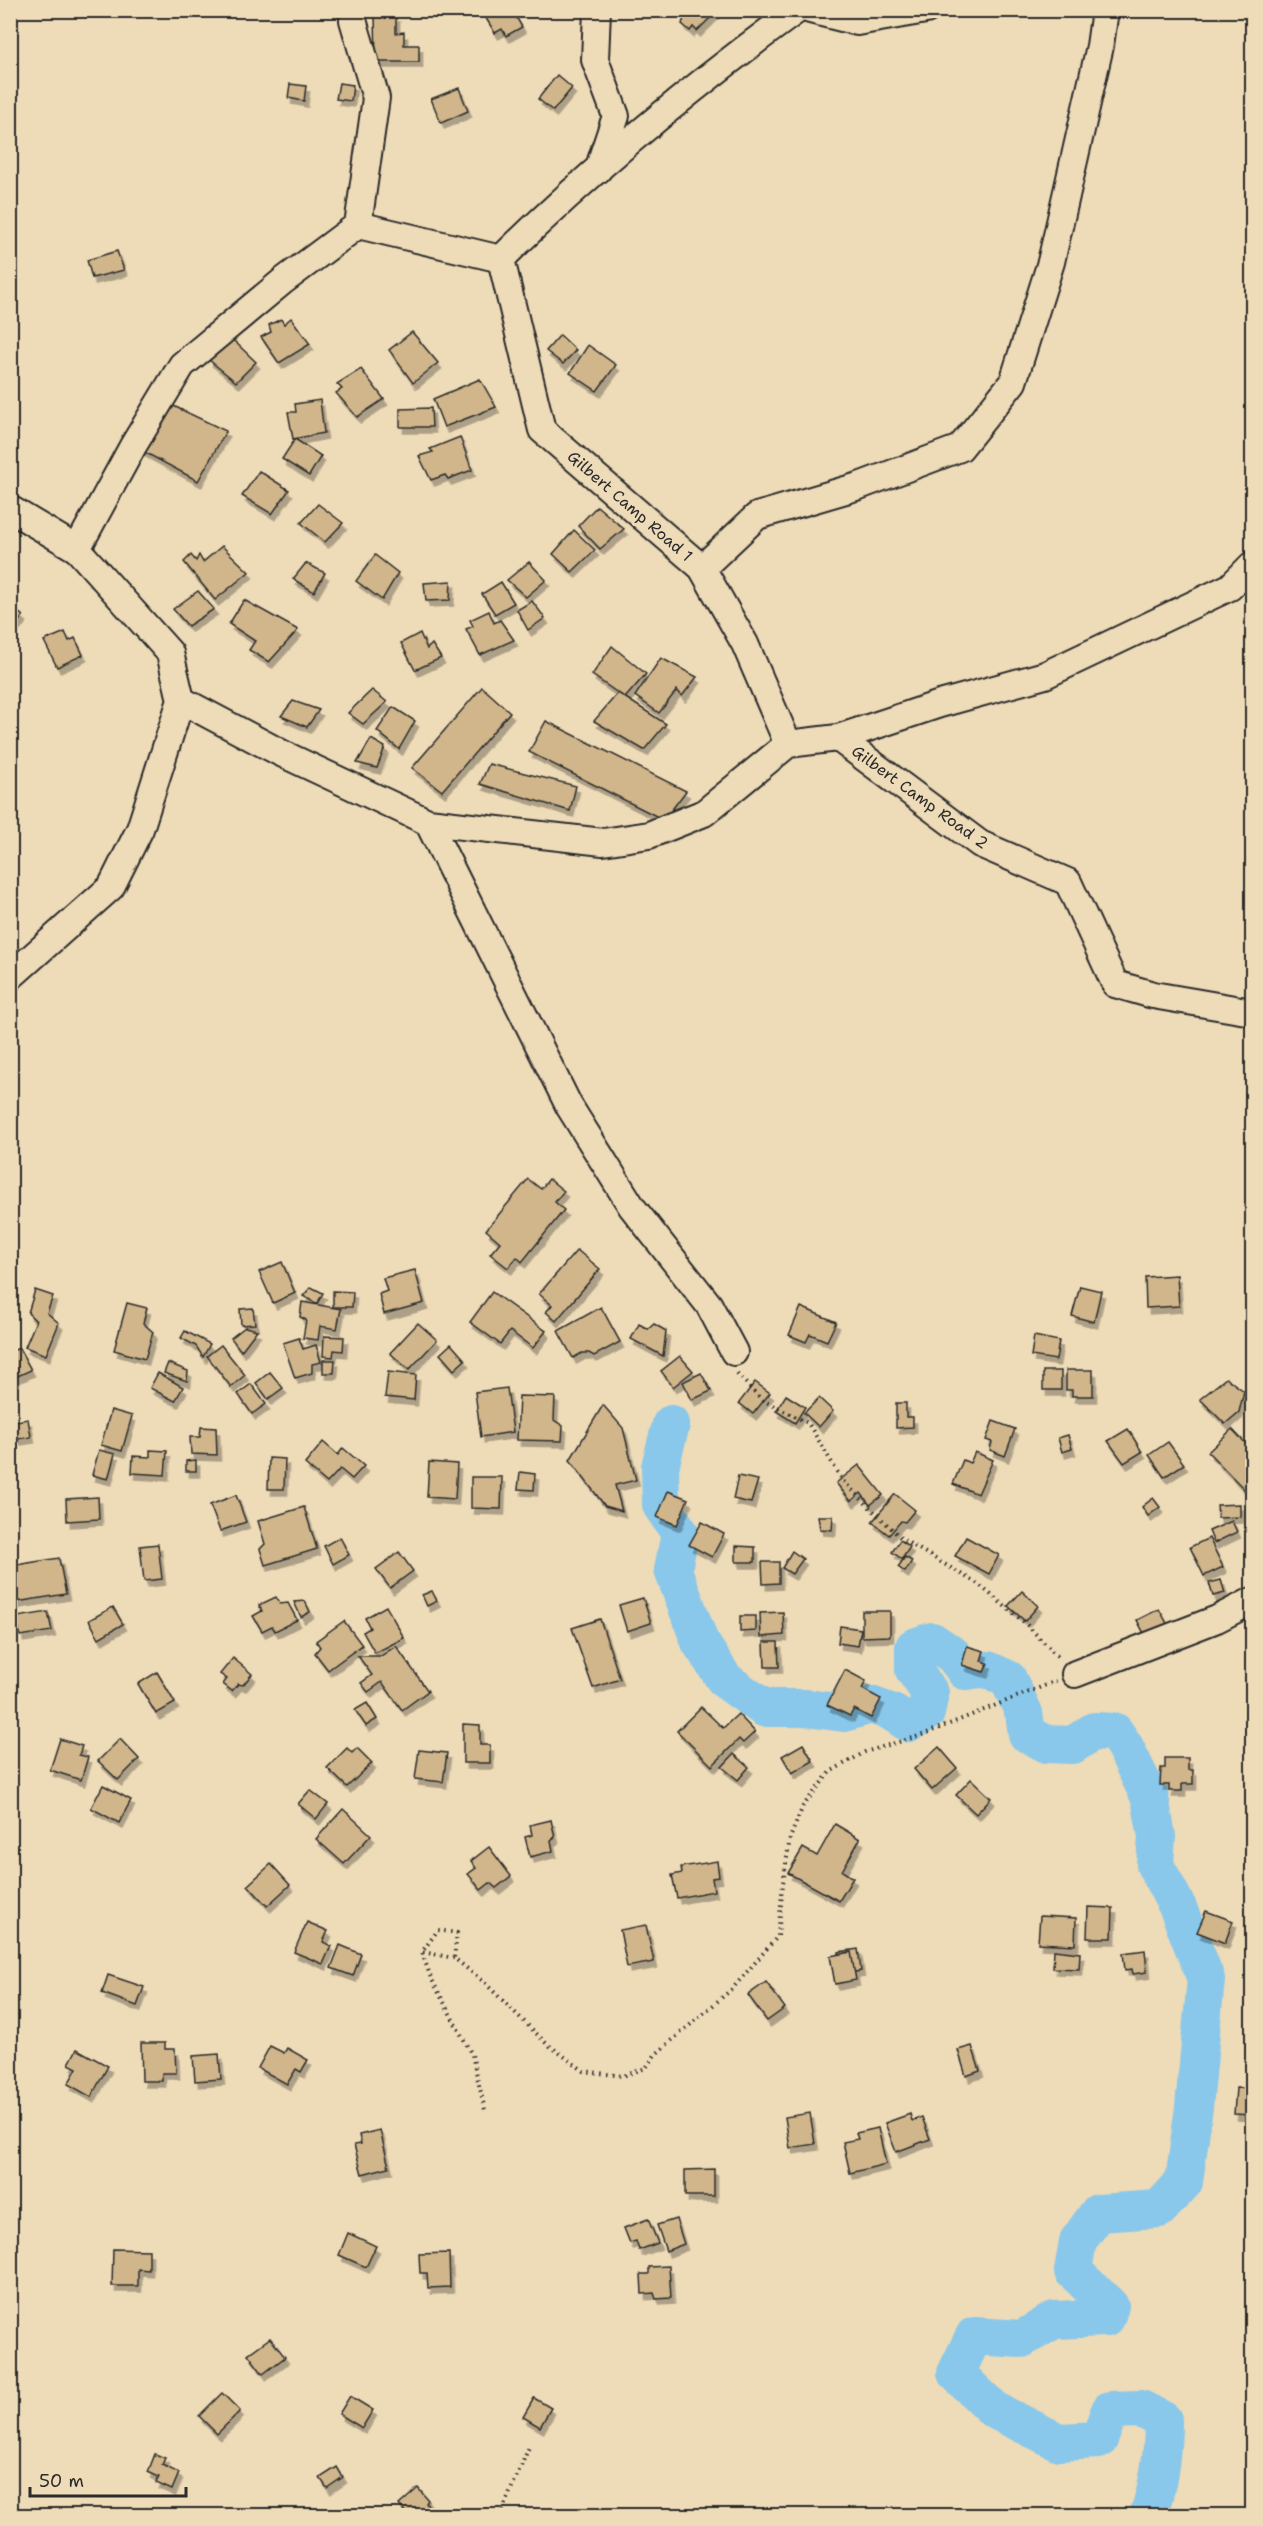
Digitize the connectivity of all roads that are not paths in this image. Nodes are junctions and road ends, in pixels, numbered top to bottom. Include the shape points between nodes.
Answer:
1 (597, 10) edge
2 (796, 10) edge
3 (810, 10) edge
4 (926, 10) edge
5 (1105, 10) edge
6 (353, 20) dead end
7 (598, 170) junction
8 (358, 225) junction
9 (501, 259) junction
10 (10, 509) edge
11 (77, 549) junction
12 (1252, 565) edge
13 (702, 568) junction
14 (182, 700) junction
15 (838, 738) junction
16 (788, 744) junction
17 (428, 822) junction
18 (10, 977) edge
19 (1252, 1012) edge
20 (734, 1352) road end
21 (1252, 1601) edge
22 (1075, 1674) road end

1 - 7 street via 595,60 616,116
2 - 7 street via 731,58
3 - 4 street via 857,22
5 - 13 street via 1051,262 1013,382 960,448 859,486 757,516
6 - 8 street via 376,98
7 - 9 street
8 - 9 street
8 - 11 street via 182,365
9 - 13 street, Gilbert Camp Road 1 via 542,430
10 - 11 street
11 - 14 street via 170,653
12 - 15 street via 1230,587 1045,675
13 - 16 street, Gilbert Camp Road 1 via 745,644
14 - 17 street via 281,753
14 - 18 street via 140,829 111,887
15 - 16 street
15 - 19 street, Gilbert Camp Road 2 via 980,844 1068,882 1115,984 1153,995
16 - 17 street via 704,813 650,835 603,842
17 - 20 street via 569,1107 632,1207 709,1305
21 - 22 street via 1217,1619

